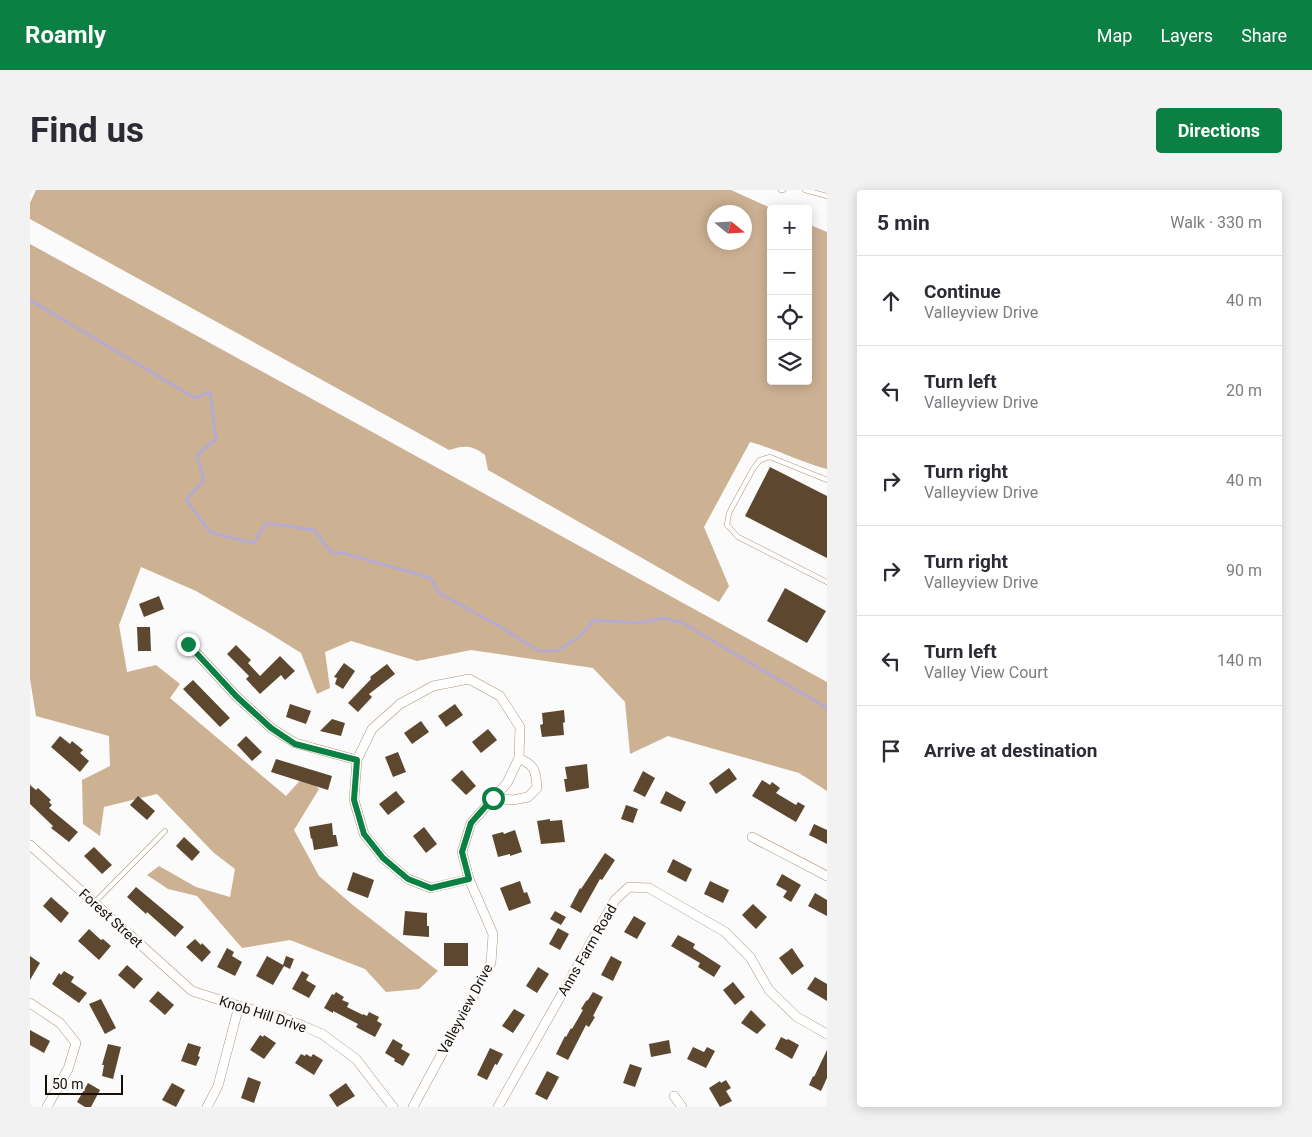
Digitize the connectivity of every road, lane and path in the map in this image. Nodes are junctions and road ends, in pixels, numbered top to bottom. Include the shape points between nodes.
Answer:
1 (805, 190) edge
2 (827, 196) edge
3 (827, 480) edge
4 (827, 582) edge
5 (188, 644) dead end
6 (520, 758) junction
7 (357, 760) junction
8 (493, 798) junction
9 (165, 831) dead end
10 (752, 837) dead end
11 (30, 845) edge
12 (827, 876) edge
13 (469, 879) junction
14 (94, 903) junction
15 (192, 991) joint
16 (30, 1003) edge
17 (239, 1006) junction
18 (827, 1034) edge
19 (674, 1096) dead end
20 (391, 1104) edge
21 (47, 1107) edge
22 (207, 1107) edge
23 (380, 1107) edge
24 (413, 1107) edge
25 (498, 1107) edge
26 (682, 1107) edge

1 - 2 lane
3 - 4 lane via 770,458 760,460 729,513 727,524 738,537
5 - 7 street via 271,728 295,744
6 - 7 street, Valleyview Drive via 520,727 515,719 500,696 469,679 433,686 400,704 372,729
6 - 8 street, Valleyview Drive via 507,782
6 - 8 street via 530,764 536,775 537,788 528,797 513,800
7 - 13 street, Valleyview Drive via 354,800 364,834 383,858 408,879 431,888
8 - 13 street, Valleyview Drive via 471,823 462,852
9 - 14 lane
10 - 12 street
11 - 14 street, Forest Street
13 - 24 street, Valleyview Drive via 493,934 491,963
14 - 15 street, Forest Street
15 - 17 street, Knob Hill Drive
16 - 21 street via 60,1023 76,1043 68,1070
17 - 20 street, Knob Hill Drive via 282,1017 322,1034 356,1059
17 - 22 street via 218,1086
18 - 25 street, Anns Farm Road via 797,1018 769,990 750,957 725,932 649,888 629,887 615,900
19 - 26 street
20 - 23 street

